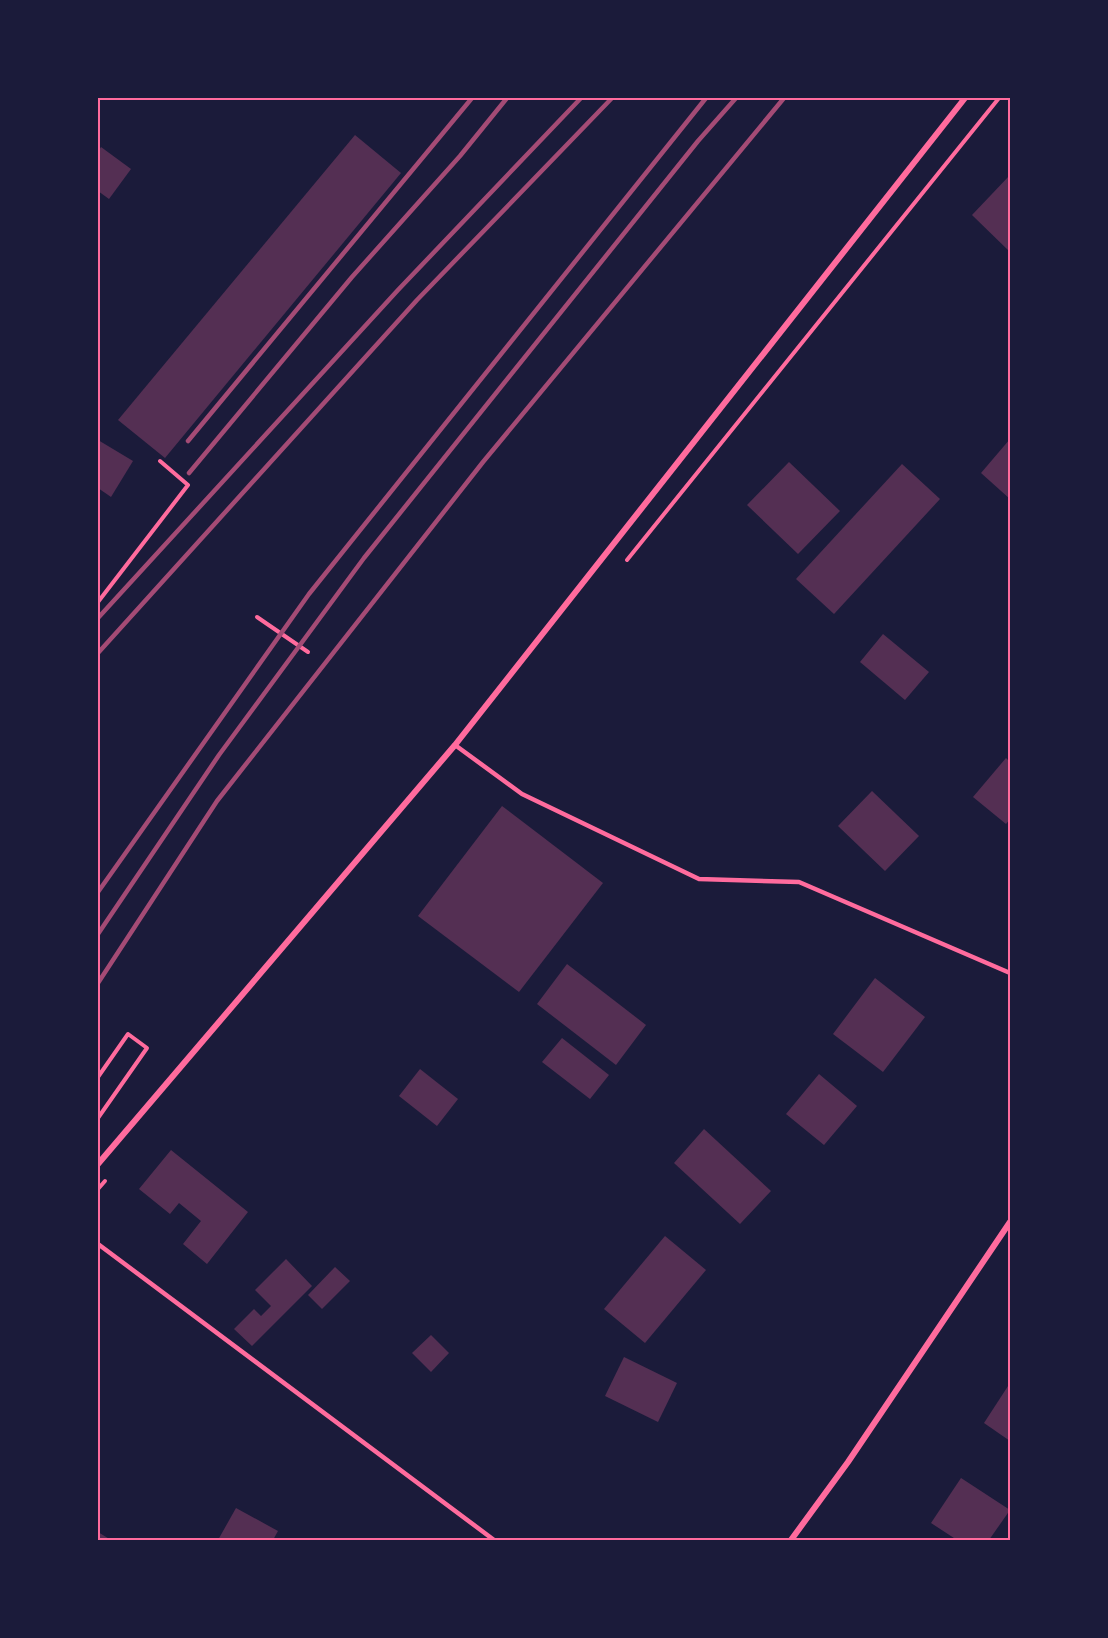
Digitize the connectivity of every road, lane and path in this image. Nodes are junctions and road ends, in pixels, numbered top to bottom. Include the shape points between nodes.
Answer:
1 (965, 98) edge
2 (160, 461) dead end
3 (98, 603) edge
4 (257, 617) dead end
5 (308, 652) dead end
6 (455, 745) junction
7 (1011, 973) edge
8 (98, 1077) edge
9 (98, 1118) edge
10 (98, 1164) edge
11 (1011, 1222) edge
12 (98, 1244) edge
13 (494, 1540) edge
14 (790, 1540) edge

1 - 6 street
2 - 3 path via 188,485
4 - 5 path
6 - 7 lane via 522,794 699,879 799,882
6 - 10 street
8 - 9 path via 128,1034 147,1048
11 - 14 street via 848,1462
12 - 13 lane

